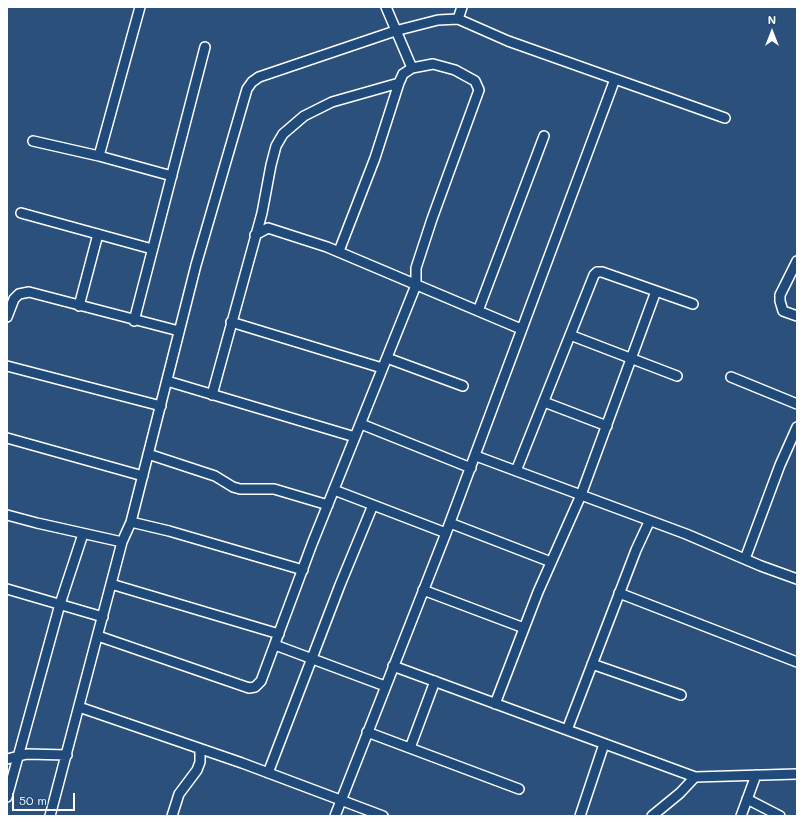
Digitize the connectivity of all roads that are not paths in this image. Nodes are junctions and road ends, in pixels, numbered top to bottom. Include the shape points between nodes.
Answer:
1 (140, 7) edge
2 (386, 7) edge
3 (462, 7) edge
4 (458, 19) junction
5 (395, 31) junction
6 (205, 47) dead end
7 (412, 68) junction
8 (615, 79) junction
9 (398, 83) junction
10 (725, 118) dead end
11 (544, 136) dead end
12 (33, 141) dead end
13 (99, 156) junction
14 (172, 176) junction
15 (21, 213) dead end
16 (98, 234) junction
17 (255, 235) junction
18 (152, 249) junction
19 (339, 251) junction
20 (797, 261) edge
21 (416, 285) junction
22 (656, 291) junction
23 (693, 304) dead end
24 (79, 306) junction
25 (478, 311) junction
26 (797, 316) edge
27 (7, 317) edge
28 (134, 321) junction
29 (231, 322) junction
30 (521, 329) junction
31 (179, 331) junction
32 (570, 335) junction
33 (387, 358) junction
34 (632, 360) junction
35 (7, 366) edge
36 (382, 368) junction
37 (677, 376) dead end
38 (731, 377) dead end
39 (167, 381) junction
40 (463, 386) dead end
41 (212, 394) junction
42 (544, 402) junction
43 (797, 404) edge
44 (161, 406) junction
45 (361, 424) junction
46 (607, 426) junction
47 (797, 427) edge
48 (355, 437) junction
49 (7, 438) edge
50 (148, 454) junction
51 (476, 456) junction
52 (471, 468) junction
53 (516, 471) junction
54 (142, 476) junction
55 (334, 490) junction
56 (581, 495) junction
57 (328, 505) junction
58 (373, 505) junction
59 (7, 514) edge
60 (131, 522) junction
61 (649, 522) junction
62 (450, 523) junction
63 (446, 533) junction
64 (83, 534) junction
65 (122, 542) junction
66 (745, 559) junction
67 (551, 562) junction
68 (303, 570) junction
69 (797, 579) edge
70 (111, 584) junction
71 (7, 588) edge
72 (423, 590) junction
73 (619, 593) junction
74 (60, 604) junction
75 (103, 616) junction
76 (524, 628) junction
77 (279, 634) junction
78 (98, 636) junction
79 (275, 645) junction
80 (313, 659) junction
81 (797, 662) edge
82 (592, 664) junction
83 (393, 666) junction
84 (435, 681) junction
85 (385, 686) junction
86 (681, 695) dead end
87 (495, 704) junction
88 (79, 707) junction
89 (567, 730) junction
90 (367, 732) junction
91 (604, 744) junction
92 (410, 748) junction
93 (200, 749) junction
94 (67, 754) junction
95 (19, 756) junction
96 (7, 759) edge
97 (268, 773) junction
98 (797, 774) edge
99 (756, 775) junction
100 (695, 777) junction
101 (519, 789) dead end
102 (7, 797) edge
103 (747, 799) junction
104 (341, 801) junction
105 (50, 816) edge
106 (172, 816) edge
107 (335, 816) edge
108 (383, 816) edge
109 (580, 816) edge
110 (652, 816) edge
111 (741, 816) edge
112 (780, 816) edge

1 - 13 street
2 - 5 street
3 - 4 street
4 - 5 street via 438,20
4 - 8 street via 508,41
5 - 7 street
5 - 31 street via 259,77 252,82 247,89 209,216
6 - 14 street
7 - 9 street via 403,74
7 - 21 street via 432,64 449,68 475,81 479,90 416,268
8 - 10 street
8 - 30 street
9 - 17 street via 332,102 290,126 276,146
9 - 19 street via 375,158
11 - 25 street
12 - 13 street
13 - 14 street
14 - 18 street
15 - 16 street
16 - 18 street
16 - 24 street
17 - 19 street via 268,228
17 - 29 street
18 - 28 street
19 - 21 street
20 - 26 street via 780,295 780,301 783,311
21 - 25 street
21 - 33 street
22 - 23 street
22 - 32 street via 597,272
22 - 34 street
24 - 27 street via 29,292 19,294 14,299
24 - 28 street
25 - 30 street
28 - 31 street
29 - 36 street
29 - 41 street
30 - 51 street
31 - 39 street
32 - 34 street
32 - 42 street
33 - 36 street
33 - 40 street
34 - 37 street
34 - 46 street
35 - 44 street
36 - 45 street
38 - 43 street
39 - 41 street
39 - 44 street
41 - 48 street
42 - 46 street
42 - 53 street
44 - 50 street
45 - 48 street
45 - 52 street
46 - 56 street
47 - 66 street via 780,464
48 - 55 street
49 - 54 street
50 - 54 street
50 - 57 street via 215,476 240,490 274,489
51 - 52 street
51 - 53 street
52 - 62 street
53 - 56 street
54 - 60 street
55 - 57 street
55 - 58 street
56 - 61 street
56 - 67 street
57 - 68 street
58 - 63 street
58 - 80 street
59 - 64 street
60 - 65 street
60 - 68 street
61 - 66 street via 686,534
61 - 73 street
62 - 63 street
62 - 67 street
63 - 72 street
64 - 65 street
64 - 74 street
65 - 70 street
66 - 69 street
67 - 76 street
68 - 77 street
70 - 75 street
70 - 77 street
71 - 74 street
72 - 76 street
72 - 83 street
73 - 81 street
73 - 82 street
74 - 75 street
74 - 95 street
75 - 78 street
76 - 87 street
77 - 79 street
78 - 79 street via 248,688 255,687 261,681
78 - 88 street
79 - 80 street
80 - 85 street
80 - 97 street
82 - 86 street
82 - 89 street
83 - 84 street
83 - 85 street
84 - 87 street
84 - 92 street
85 - 90 street
87 - 89 street
88 - 93 street
88 - 94 street
89 - 91 street
90 - 92 street
90 - 104 street
91 - 100 street
91 - 109 street
92 - 101 street
93 - 97 street
93 - 106 street via 198,770 179,794
94 - 95 street
94 - 105 street
95 - 96 street
95 - 102 street
97 - 104 street
98 - 99 street
99 - 100 street
99 - 103 street
100 - 110 street
103 - 111 street
103 - 112 street
104 - 107 street
104 - 108 street

